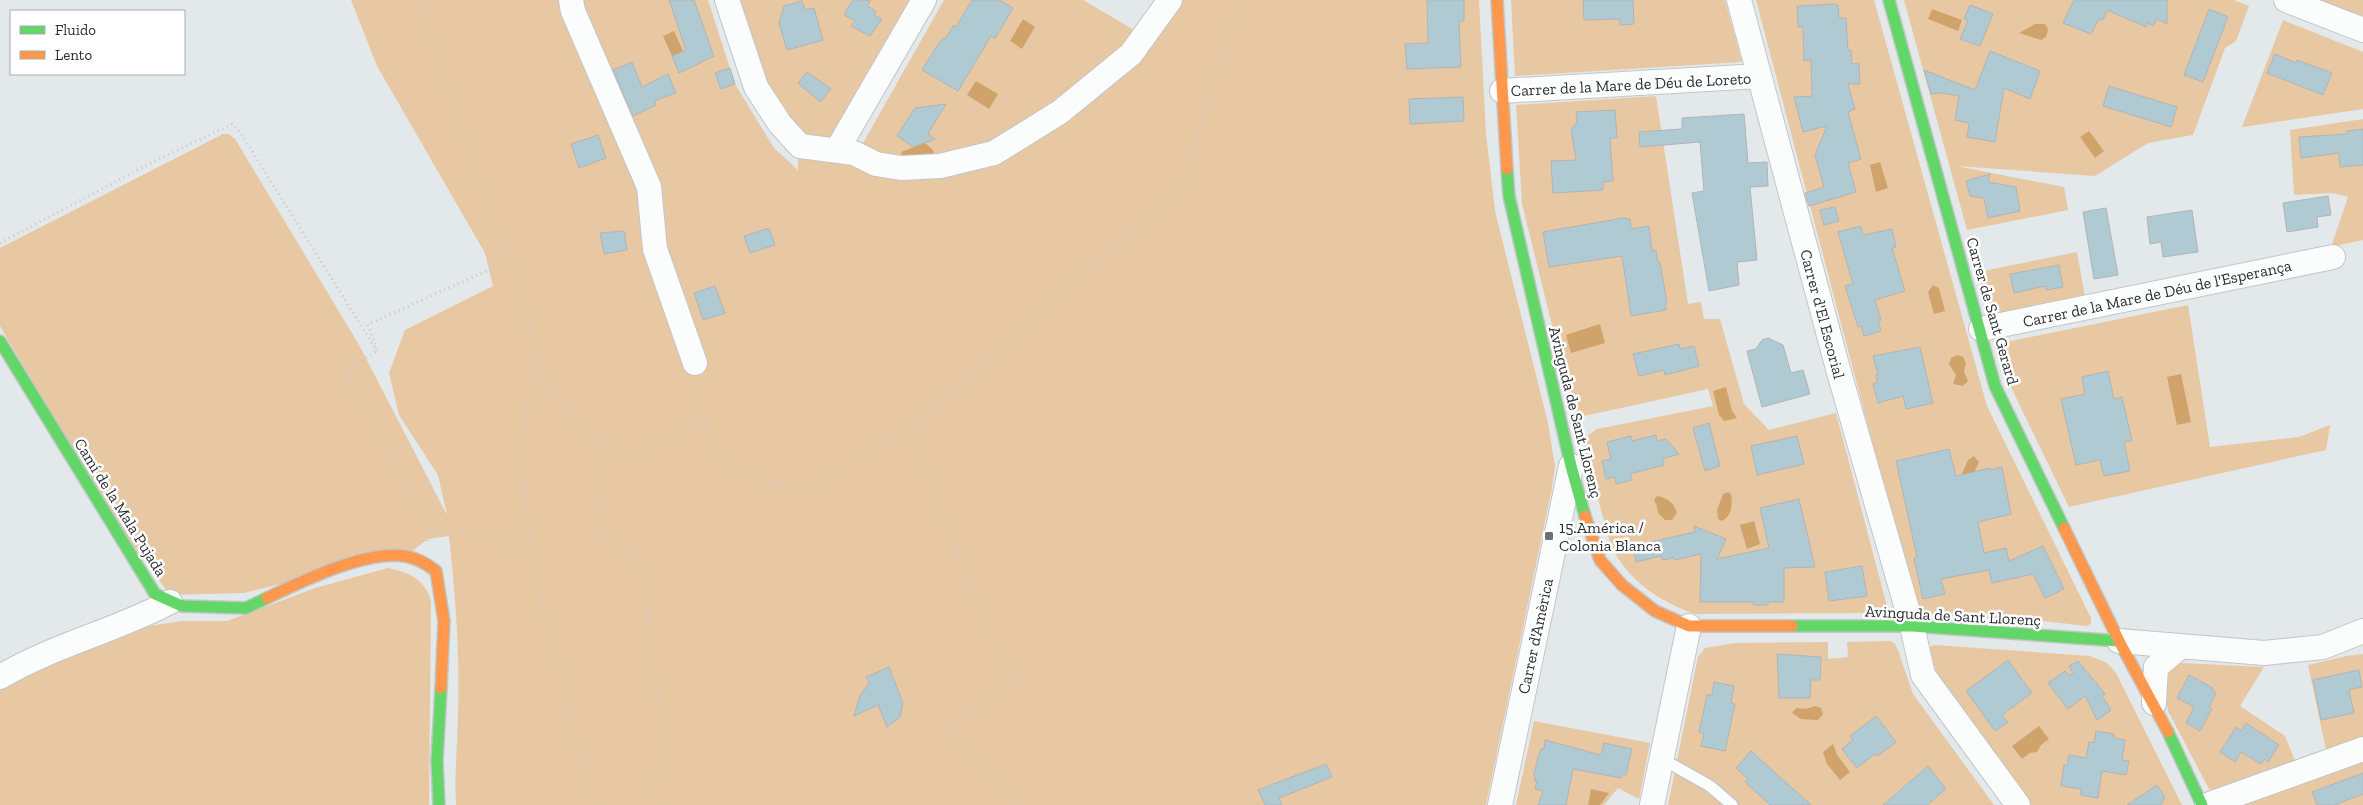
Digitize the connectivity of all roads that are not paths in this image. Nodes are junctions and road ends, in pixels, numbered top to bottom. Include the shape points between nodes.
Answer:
1 (572, 0) edge
2 (727, 0) edge
3 (924, 0) edge
4 (1170, 0) edge
5 (1497, 0) edge
6 (1739, 0) edge
7 (1889, 0) edge
8 (2286, 0) edge
9 (2363, 30) edge
10 (1759, 76) junction
11 (1502, 91) junction
12 (838, 150) junction
13 (2333, 258) dead end
14 (1981, 329) junction
15 (0, 341) edge
16 (695, 363) road end
17 (1571, 466) junction
18 (170, 602) junction
19 (1689, 626) junction
20 (1912, 626) junction
21 (2363, 631) edge
22 (2119, 642) junction
23 (2180, 647) junction
24 (0, 677) edge
25 (2154, 703) junction
26 (2363, 749) edge
27 (1662, 759) junction
28 (439, 805) edge
29 (1500, 805) edge
30 (1652, 805) edge
31 (1732, 805) edge
32 (2018, 805) edge
33 (2202, 805) edge
34 (2207, 805) edge

1 - 16 street via 573,11 648,187 655,249
2 - 12 street via 756,87 780,124 800,146
3 - 12 street
4 - 12 street via 1131,54 1060,112 994,153 940,166 901,168 876,164 854,153
5 - 11 street, Avinguda de Sant Llorenç
6 - 10 street, Carrer d'El Escorial
7 - 14 street, Carrer de Sant Gerard
8 - 9 street
10 - 11 street, Carrer de la Mare de Déu de Loreto
10 - 20 street, Carrer d'El Escorial
11 - 17 street, Avinguda de Sant Llorenç via 1509,196
13 - 14 street, Carrer de la Mare de Déu de l'Esperança
14 - 22 street, Carrer de Sant Gerard via 1995,386
15 - 18 street, Camí de la Mala Pujada via 155,594
17 - 19 street, Avinguda de Sant Llorenç via 1600,560 1622,585 1655,611
17 - 29 street, Carrer d'Amèrica
18 - 24 street via 146,615 78,639
18 - 28 street, Camí de la Mala Pujada via 182,606 246,608 313,576 378,557 405,556 424,562 436,571 444,627 436,751
19 - 20 street, Avinguda de Sant Llorenç
19 - 27 street
20 - 22 street, Avinguda de Sant Llorenç
20 - 32 street, Carrer d'El Escorial via 1924,675
21 - 23 street via 2322,646 2264,653
22 - 23 street
22 - 25 street, Carrer de Sant Gerard
23 - 25 street via 2156,667
25 - 33 street, Carrer de Sant Gerard
26 - 34 street
27 - 30 street
27 - 31 lane via 1710,786

